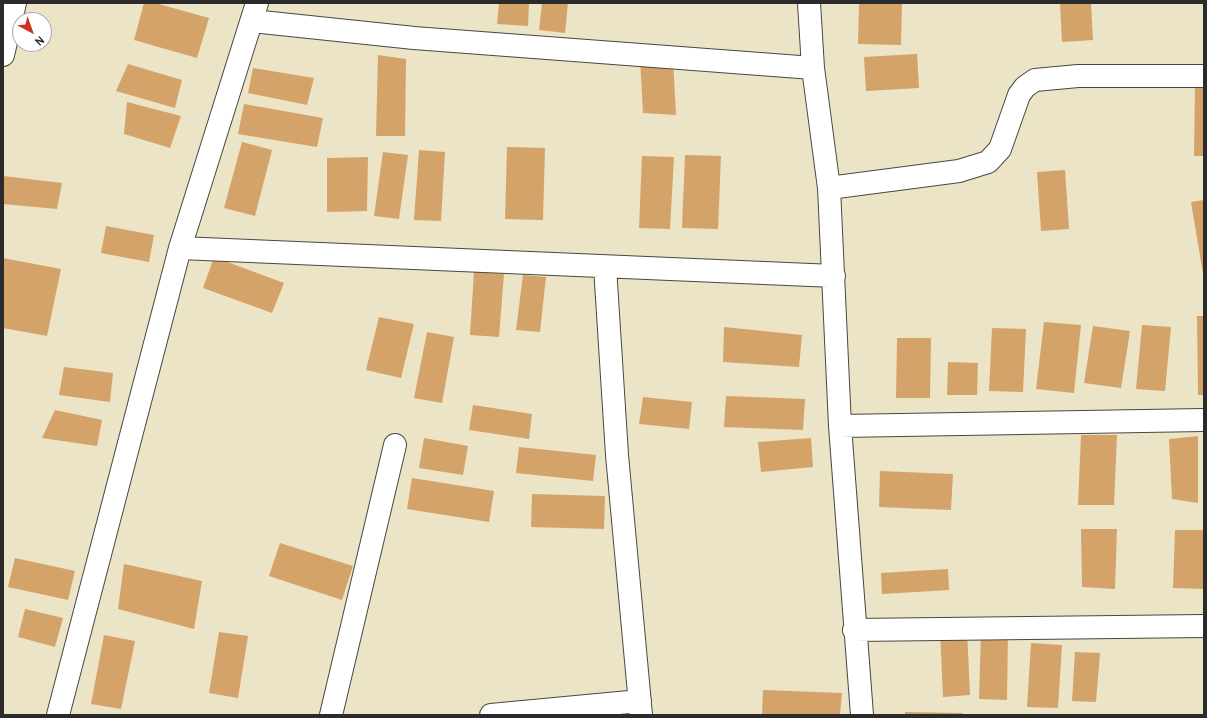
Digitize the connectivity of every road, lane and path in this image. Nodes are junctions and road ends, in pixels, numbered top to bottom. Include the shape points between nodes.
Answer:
1 (14, 3) edge
2 (809, 3) edge
3 (254, 12) edge
4 (3, 54) edge
5 (814, 68) junction
6 (1204, 76) edge
7 (829, 188) junction
8 (180, 248) junction
9 (605, 267) junction
10 (834, 276) junction
11 (1204, 420) edge
12 (840, 426) junction
13 (395, 444) dead end
14 (1204, 626) edge
15 (854, 630) junction
16 (641, 708) edge
17 (338, 710) edge
18 (58, 715) edge
19 (491, 715) edge
20 (862, 715) edge

1 - 4 street
2 - 5 street
3 - 5 street via 414,38
3 - 8 street
5 - 7 street
6 - 7 street via 1078,76 1035,80 1019,95 1000,149 988,162 959,171
7 - 10 street
8 - 9 street
8 - 18 street
9 - 10 street
9 - 16 street via 617,455
10 - 12 street
11 - 12 street
12 - 15 street
13 - 17 street via 341,667
14 - 15 street
15 - 20 street
16 - 19 street

